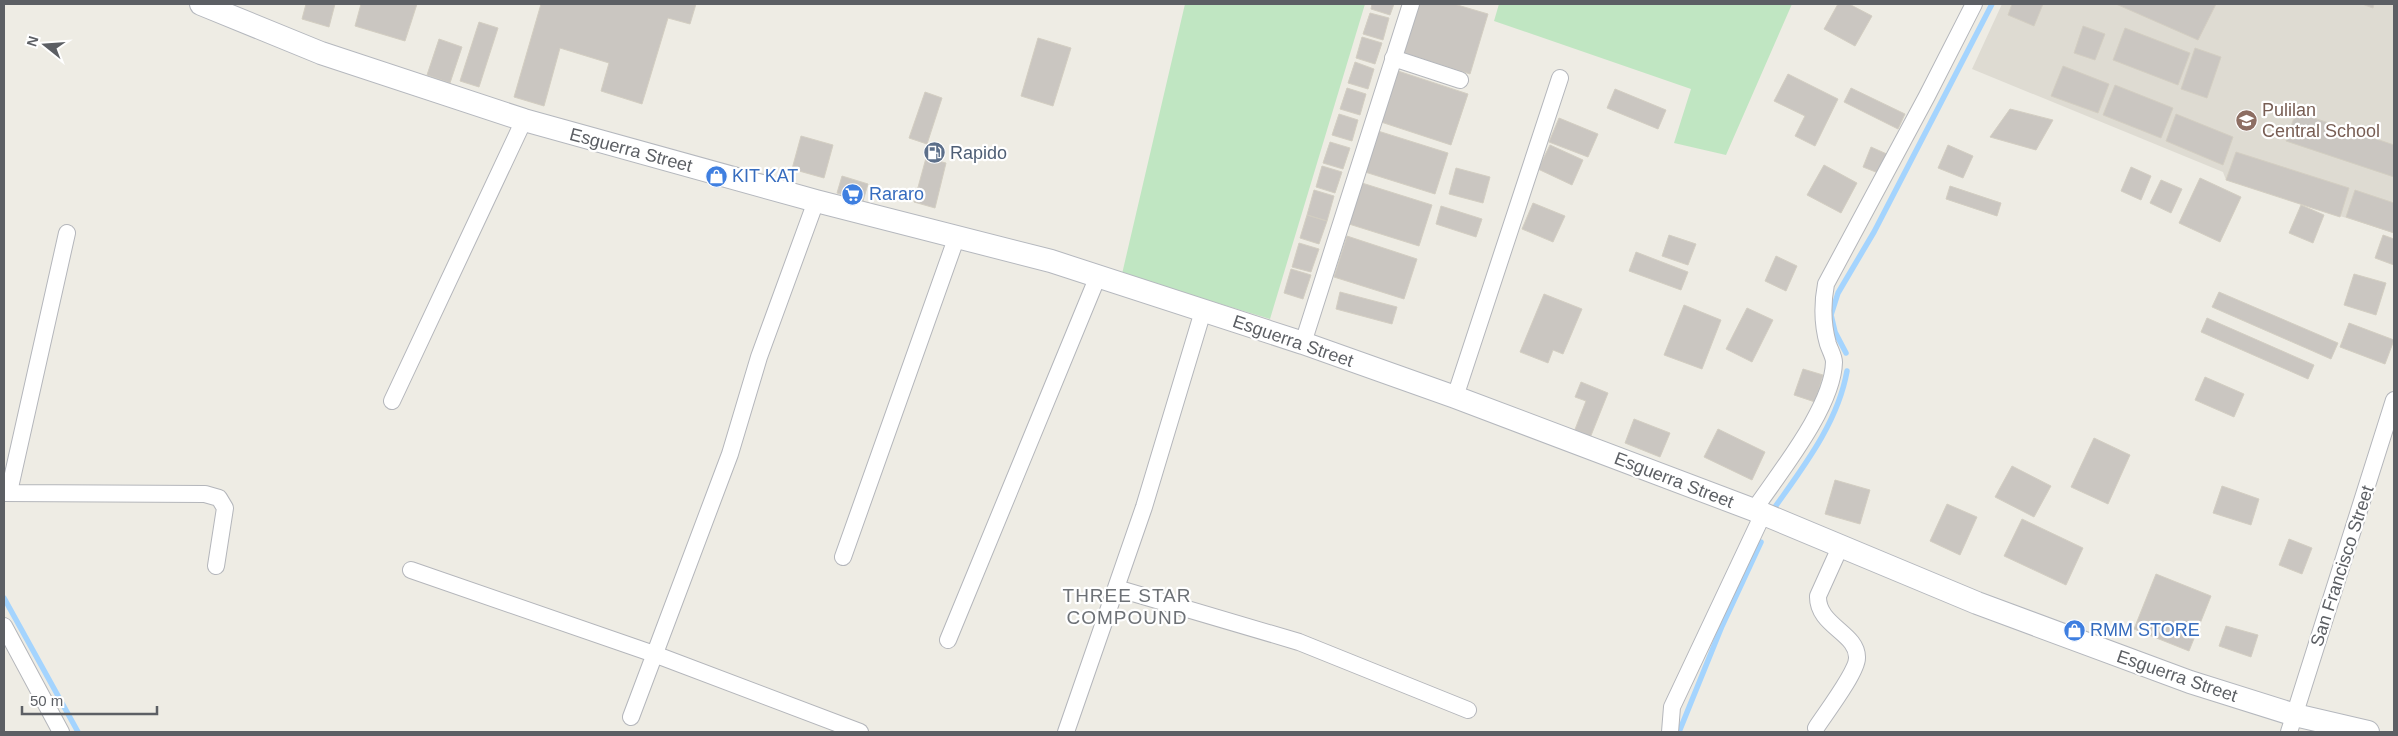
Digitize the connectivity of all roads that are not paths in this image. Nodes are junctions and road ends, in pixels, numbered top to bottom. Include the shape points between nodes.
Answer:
1 (201, 4) edge
2 (1410, 4) edge
3 (1974, 4) edge
4 (1393, 58) junction
5 (1560, 78) dead end
6 (1460, 80) dead end
7 (524, 120) junction
8 (816, 201) junction
9 (67, 233) dead end
10 (957, 236) junction
11 (1098, 276) junction
12 (1203, 311) junction
13 (1303, 344) junction
14 (1455, 397) junction
15 (2394, 400) edge
16 (392, 401) dead end
17 (6, 492) edge
18 (1758, 512) junction
19 (1841, 545) junction
20 (843, 557) dead end
21 (216, 566) dead end
22 (411, 570) dead end
23 (1116, 588) junction
24 (4, 626) edge
25 (948, 640) dead end
26 (654, 654) junction
27 (1468, 710) dead end
28 (631, 717) dead end
29 (2292, 724) edge
30 (1816, 728) dead end
31 (61, 732) edge
32 (860, 732) edge
33 (1066, 732) edge
34 (1670, 732) edge
35 (2368, 732) edge

1 - 7 main road, Esguerra Street via 321,53
2 - 4 street
3 - 18 street via 1826,284 1822,307 1834,361 1830,382 1816,418
4 - 6 street
4 - 13 street
5 - 14 street
7 - 8 main road, Esguerra Street
7 - 16 street
8 - 10 main road, Esguerra Street
8 - 26 street via 759,357 730,454
9 - 17 street
10 - 11 main road, Esguerra Street
10 - 20 street
11 - 12 main road, Esguerra Street
11 - 25 street
12 - 13 main road, Esguerra Street
12 - 23 street
13 - 14 main road, Esguerra Street
14 - 18 main road, Esguerra Street
15 - 29 street, San Francisco Street
17 - 21 street via 205,494 219,498 226,508
18 - 19 main road, Esguerra Street
18 - 34 street via 1672,707
19 - 29 main road, Esguerra Street via 1977,603 2190,682
19 - 30 street via 1818,596 1818,604 1825,618 1854,645 1858,659 1854,671
22 - 26 street
23 - 27 street via 1299,642
23 - 33 street
24 - 31 street
26 - 28 street
26 - 32 street
29 - 35 main road, Esguerra Street

